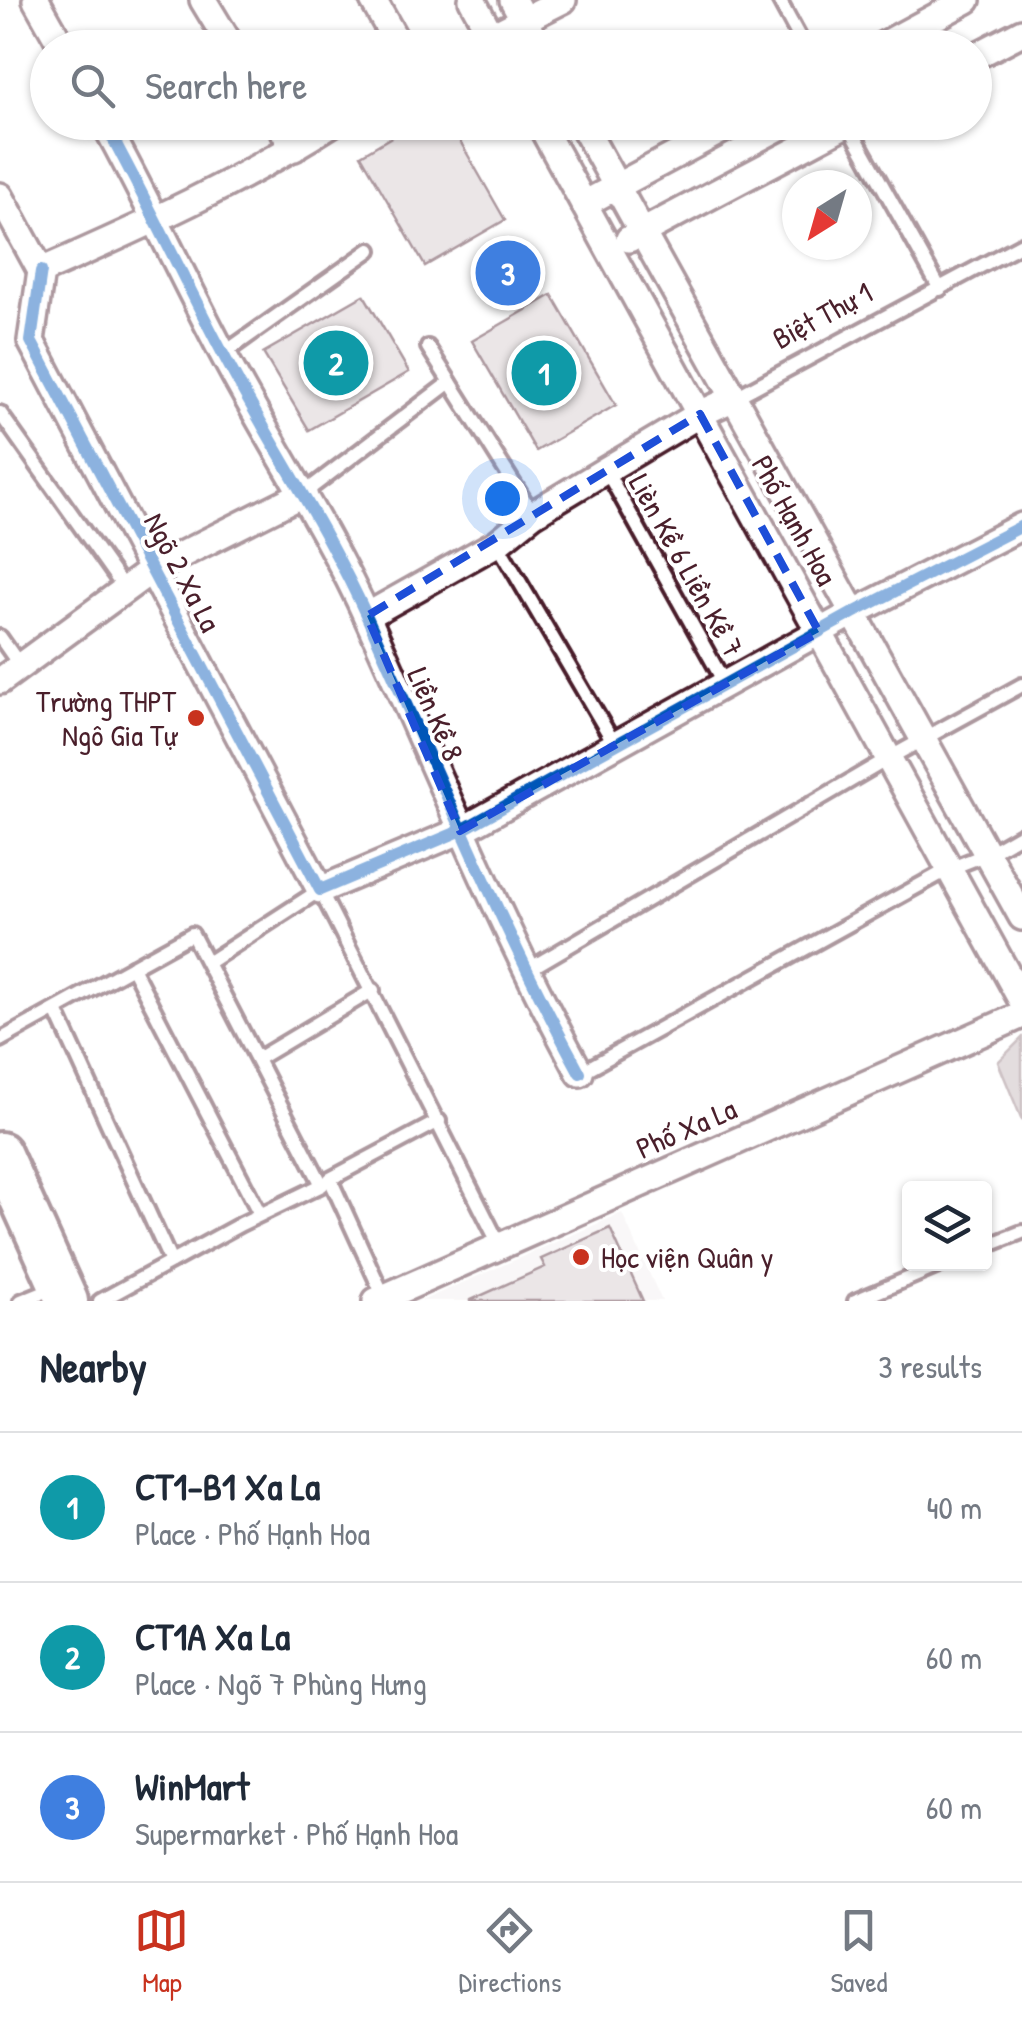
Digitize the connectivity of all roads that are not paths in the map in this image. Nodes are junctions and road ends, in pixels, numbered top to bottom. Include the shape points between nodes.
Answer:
1 (36, 0) edge
2 (203, 0) edge
3 (373, 0) edge
4 (472, 0) edge
5 (563, 0) edge
6 (779, 0) edge
7 (967, 0) edge
8 (519, 10) edge
9 (52, 30) edge
10 (221, 30) edge
11 (390, 30) edge
12 (488, 30) edge
13 (795, 30) edge
14 (911, 30) edge
15 (1022, 32) edge
16 (992, 48) edge
17 (114, 140) edge
18 (289, 140) edge
19 (306, 140) edge
20 (550, 140) edge
21 (591, 140) edge
22 (704, 140) edge
23 (816, 140) edge
24 (857, 140) edge
25 (294, 148) junction
26 (617, 187) junction
27 (0, 196) edge
28 (584, 204) junction
29 (158, 220) junction
30 (642, 232) junction
31 (1022, 244) edge
32 (370, 250) dead end
33 (610, 250) junction
34 (41, 271) junction
35 (940, 289) junction
36 (428, 347) dead end
37 (223, 354) junction
38 (450, 382) junction
39 (734, 398) junction
40 (0, 413) edge
41 (700, 414) junction
42 (606, 470) junction
43 (304, 493) junction
44 (533, 514) junction
45 (1022, 526) edge
46 (497, 542) junction
47 (153, 569) junction
48 (124, 588) junction
49 (853, 613) junction
50 (367, 616) junction
51 (819, 632) junction
52 (0, 637) edge
53 (10, 674) edge
54 (725, 684) junction
55 (1022, 686) edge
56 (924, 740) junction
57 (614, 743) junction
58 (889, 758) junction
59 (460, 832) junction
60 (1022, 834) edge
61 (987, 854) junction
62 (950, 869) junction
63 (320, 890) junction
64 (1022, 916) edge
65 (209, 962) junction
66 (132, 967) junction
67 (525, 972) junction
68 (373, 990) junction
69 (1022, 1000) edge
70 (56, 1010) junction
71 (1022, 1014) edge
72 (0, 1040) edge
73 (258, 1058) junction
74 (580, 1073) joint
75 (440, 1121) junction
76 (0, 1153) edge
77 (260, 1214) junction
78 (1022, 1232) edge
79 (992, 1244) edge
80 (500, 1246) junction
81 (171, 1262) junction
82 (926, 1271) edge
83 (64, 1293) edge
84 (380, 1299) edge
85 (21, 1301) edge
86 (100, 1301) edge
87 (855, 1301) edge

1 - 9 street
2 - 10 street
3 - 11 street
4 - 12 street
5 - 8 street
6 - 13 lane
7 - 14 street
15 - 16 street
17 - 29 street, Liền Kề 8
18 - 25 street
19 - 25 street
20 - 28 street, Phố Hạnh Hoa
21 - 26 street, Phố Hạnh Hoa
22 - 26 street
23 - 30 street
24 - 35 lane
25 - 29 street
26 - 28 street
26 - 30 street, Phố Hạnh Hoa
27 - 34 street
28 - 33 street, Phố Hạnh Hoa
29 - 34 street
29 - 37 street, Liền Kề 8
30 - 33 street
30 - 39 street, Phố Hạnh Hoa
31 - 35 lane, Biệt Thự 1
32 - 37 lane
33 - 41 street, Phố Hạnh Hoa
34 - 47 street, Ngõ 2 Xa La via 31,341
35 - 39 lane, Biệt Thự 1
36 - 38 lane
37 - 43 street, Liền Kề 8
38 - 43 lane
38 - 44 lane
39 - 41 street
39 - 49 street, Phố Hạnh Hoa
40 - 48 lane
41 - 42 street
41 - 51 street, Phố Hạnh Hoa
42 - 44 street
42 - 54 lane, Lièn Kề 6 Liền Kề 7
43 - 47 street
43 - 50 street, Liền Kề 8
44 - 46 street
45 - 49 street
46 - 50 street
46 - 57 lane
47 - 48 street
47 - 63 street, Ngõ 2 Xa La
48 - 53 street
49 - 51 street
49 - 56 street, Phố Hạnh Hoa
50 - 59 street, Liền Kề 8
51 - 54 street
51 - 58 street, Phố Hạnh Hoa
52 - 53 lane
54 - 57 street
55 - 56 lane
56 - 58 lane
56 - 61 street, Phố Hạnh Hoa
57 - 59 street
58 - 62 street, Phố Hạnh Hoa
58 - 67 lane
59 - 63 street
59 - 67 street, Liền Kề 8
60 - 61 lane
61 - 62 lane
61 - 64 street, Phố Hạnh Hoa
62 - 69 street, Phố Hạnh Hoa
62 - 74 lane
63 - 65 lane
63 - 68 lane, Ngõ 2 Xa La
65 - 66 lane via 192,934
65 - 73 lane
66 - 70 lane
66 - 77 lane
67 - 74 street, Liền Kề 8
68 - 73 lane
68 - 75 lane, Ngõ 2 Xa La
70 - 72 lane
70 - 81 lane
71 - 80 street, Phố Xa La
73 - 77 lane via 322,1186
75 - 80 lane, Ngõ 2 Xa La
75 - 84 lane via 330,1179
76 - 83 main road
77 - 81 lane
78 - 79 lane
80 - 84 street, Phố Xa La
81 - 86 lane
82 - 87 lane
83 - 85 lane

